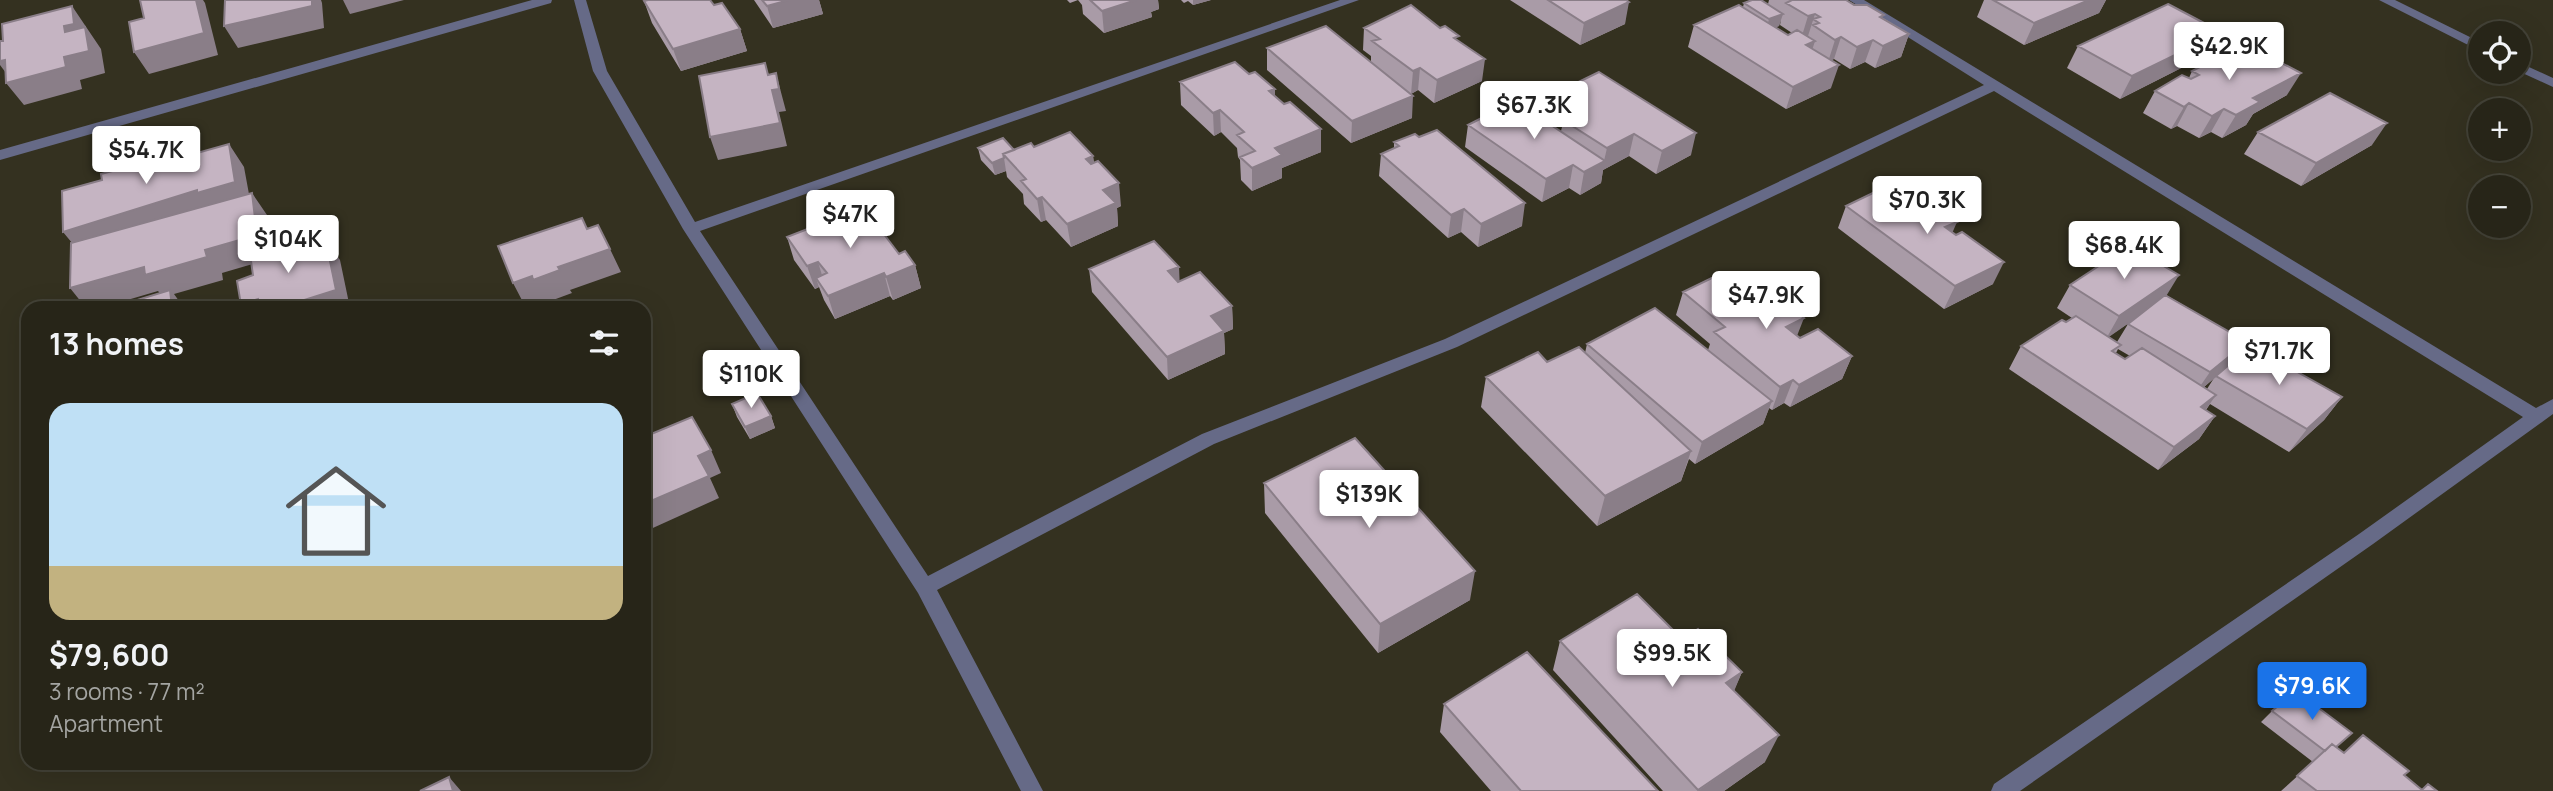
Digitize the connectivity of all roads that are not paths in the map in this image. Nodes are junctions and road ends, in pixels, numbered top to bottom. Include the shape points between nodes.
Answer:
1 (546, 0) edge
2 (580, 0) edge
3 (1353, 0) edge
4 (1855, 0) edge
5 (2385, 0) edge
6 (2468, 41) edge
7 (2531, 72) edge
8 (2553, 83) edge
9 (1995, 85) junction
10 (0, 155) edge
11 (691, 229) junction
12 (2545, 411) edge
13 (925, 587) junction
14 (1032, 791) edge
15 (2003, 791) edge

1 - 10 street
2 - 11 street via 600,71
3 - 11 street
4 - 9 street
5 - 6 street
7 - 8 street
9 - 12 street
9 - 13 street via 1451,343 1208,439
11 - 13 street
12 - 15 street
13 - 14 street

